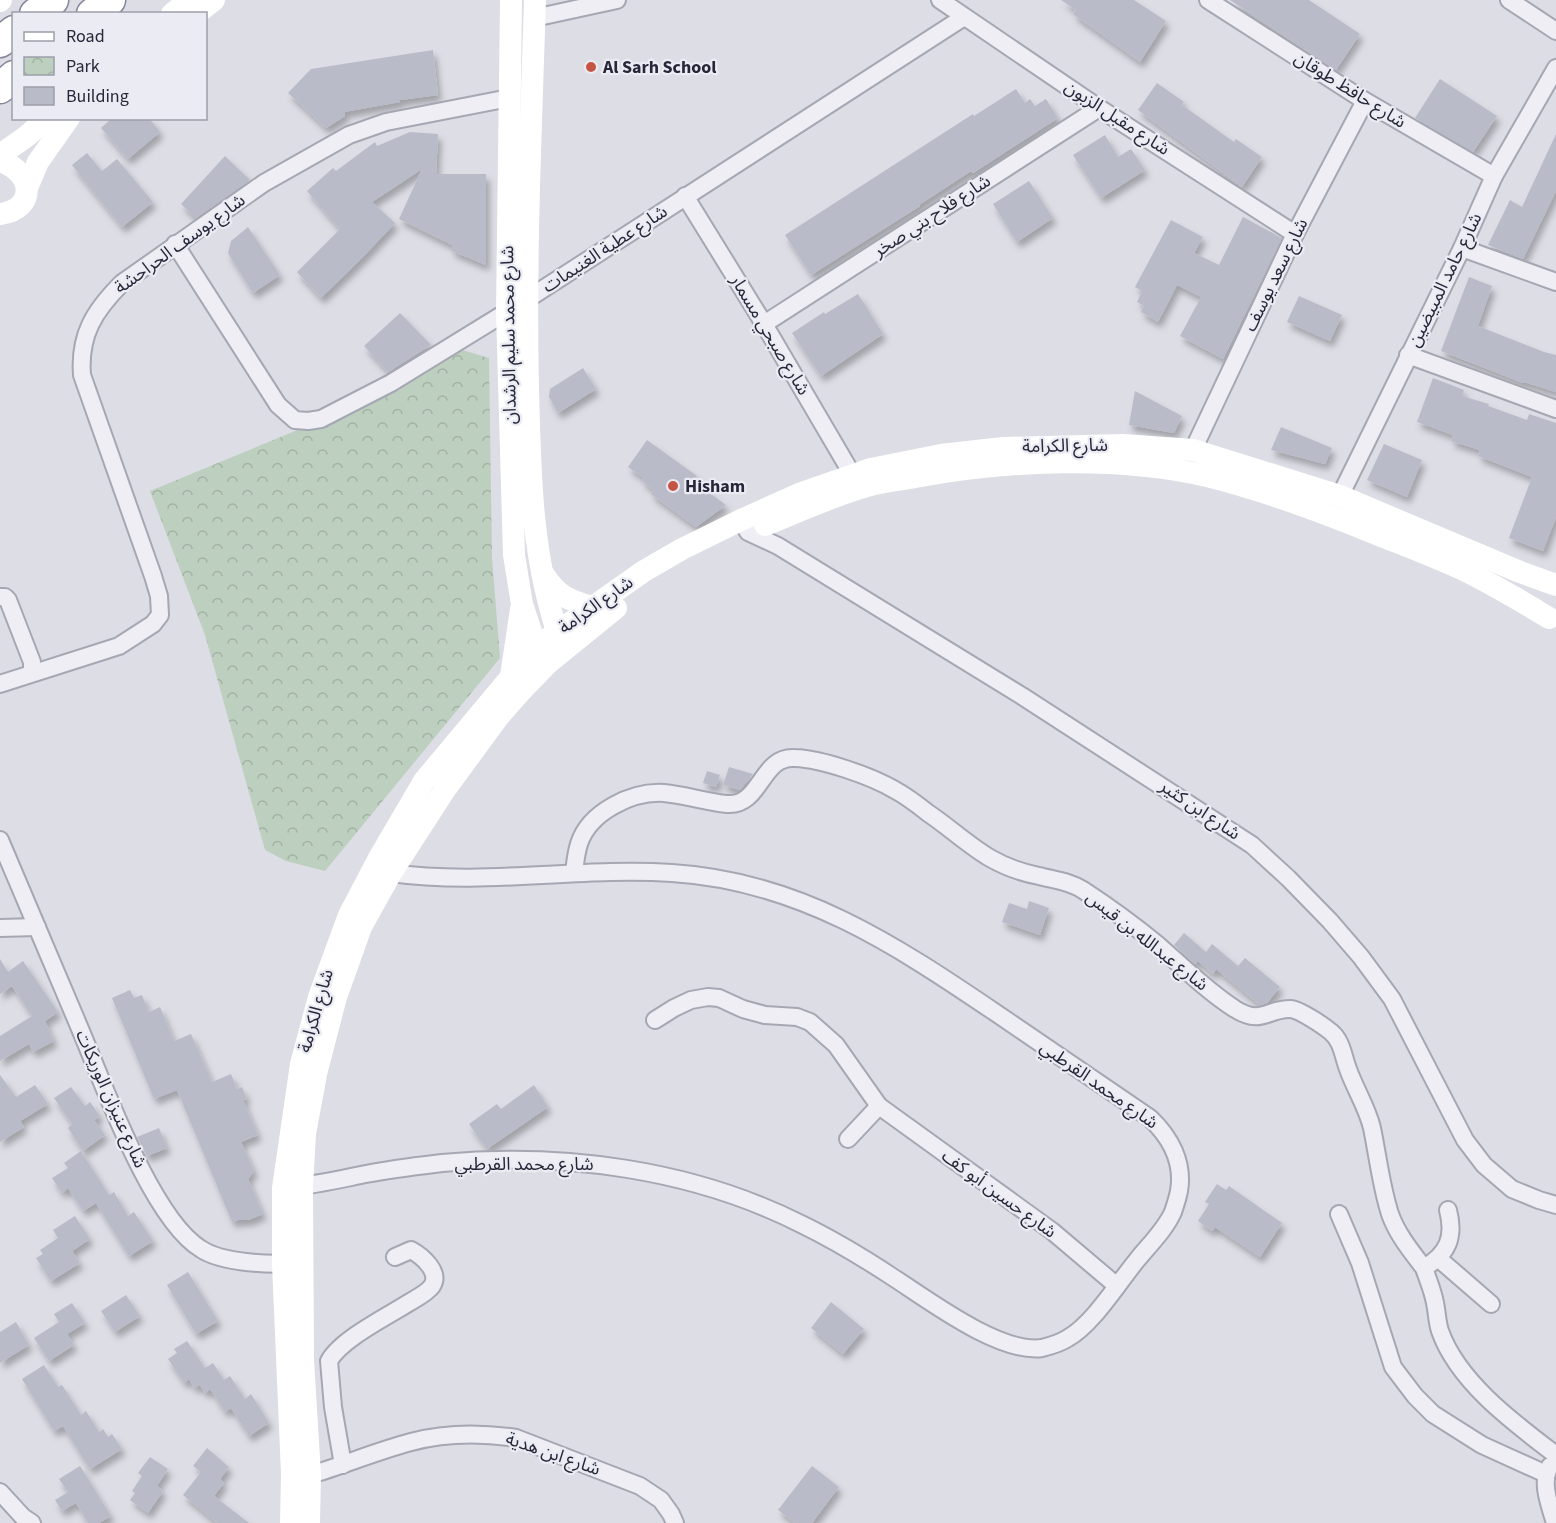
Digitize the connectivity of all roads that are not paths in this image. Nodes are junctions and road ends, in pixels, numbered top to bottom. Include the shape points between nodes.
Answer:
1 (53, 0) edge
2 (110, 0) edge
3 (189, 0) edge
4 (214, 0) edge
5 (511, 0) edge
6 (617, 0) edge
7 (940, 0) edge
8 (1208, 0) edge
9 (1509, 0) edge
10 (534, 9) edge
11 (38, 12) edge
12 (95, 12) edge
13 (174, 12) edge
14 (199, 12) edge
15 (964, 17) junction
16 (1556, 31) edge
17 (12, 33) edge
18 (0, 42) edge
19 (1556, 68) edge
20 (12, 78) edge
21 (0, 88) edge
22 (509, 98) junction
23 (1365, 102) junction
24 (1099, 108) junction
25 (45, 120) edge
26 (68, 120) edge
27 (0, 155) edge
28 (0, 161) edge
29 (1494, 176) junction
30 (27, 188) junction
31 (685, 196) junction
32 (0, 214) edge
33 (1295, 234) junction
34 (175, 244) junction
35 (1462, 248) junction
36 (1556, 282) edge
37 (517, 306) junction
38 (764, 324) junction
39 (1408, 355) junction
40 (1556, 409) edge
41 (1192, 450) junction
42 (852, 474) junction
43 (1340, 496) junction
44 (744, 526) junction
45 (540, 569) junction
46 (1556, 585) edge
47 (0, 597) edge
48 (522, 604) junction
49 (592, 607) junction
50 (1554, 615) edge
51 (551, 648) junction
52 (32, 674) junction
53 (511, 676) junction
54 (0, 684) edge
55 (0, 840) edge
56 (391, 873) junction
57 (574, 873) junction
58 (37, 927) junction
59 (0, 928) edge
60 (655, 1020) dead end
61 (879, 1106) junction
62 (848, 1139) dead end
63 (292, 1187) junction
64 (1556, 1204) edge
65 (1448, 1210) dead end
66 (1339, 1214) dead end
67 (395, 1257) dead end
68 (293, 1263) junction
69 (1432, 1264) junction
70 (1117, 1286) junction
71 (1491, 1304) dead end
72 (1556, 1457) edge
73 (343, 1465) junction
74 (1546, 1474) junction
75 (310, 1475) junction
76 (0, 1492) edge
77 (32, 1523) edge
78 (291, 1523) edge
79 (309, 1523) edge
80 (675, 1523) edge
81 (1555, 1523) edge

1 - 11 highway
2 - 12 highway
3 - 13 street
4 - 14 street
5 - 22 street, شارع محمد سليم الرشدان
6 - 10 street
7 - 15 street, شارع مقبل الزبون
8 - 23 street, شارع حافظ طوقان
9 - 16 street
10 - 37 street, شارع محمد سليم الرشدان
15 - 24 street, شارع مقبل الزبون
15 - 31 street, شارع عطية الغنيمات
17 - 18 highway
19 - 29 street, شارع حامد المبيضين
20 - 21 highway
22 - 34 street, شارع يوسف الحراحشة via 386,122 349,135 264,183
22 - 37 street, شارع محمد سليم الرشدان
23 - 29 street, شارع حافظ طوقان
23 - 33 street, شارع سعد يوسف
24 - 33 street, شارع مقبل الزبون
24 - 38 street, شارع فلاح بني صخر
25 - 27 street
26 - 30 street via 39,162
28 - 30 street via 18,170
29 - 35 street, شارع حامد المبيضين
30 - 32 street via 20,207
31 - 37 street, شارع عطية الغنيمات
31 - 38 street, شارع صبحي مسمار
33 - 41 street, شارع سعد يوسف
34 - 37 street, شارع عطية الغنيمات via 278,405 295,420 321,419 391,383
34 - 52 street, شارع يوسف الحراحشة via 122,282 104,301 93,318 81,360 89,398 159,596 160,615 119,646
35 - 36 street
35 - 39 street, شارع حامد المبيضين
37 - 45 street, شارع محمد سليم الرشدان
37 - 48 street, شارع محمد سليم الرشدان via 514,555
38 - 42 street, شارع صبحي مسمار
39 - 40 street
39 - 43 street, شارع حامد المبيضين
41 - 42 street, شارع الكرامة via 1123,445 1003,448 941,455
41 - 43 street, شارع الكرامة
42 - 44 street, شارع الكرامة
43 - 46 street, شارع الكرامة
44 - 49 street, شارع الكرامة via 672,555
44 - 50 street, شارع الكرامة via 871,485 942,472 1065,462 1134,465 1207,476 1324,513 1468,572
44 - 51 street, شارع الكرامة
44 - 64 street, شارع ابن كثير via 1022,696 1252,845 1330,921 1386,991 1466,1140 1484,1165 1512,1189
45 - 49 street via 562,596
45 - 51 street, شارع محمد سليم الرشدان
47 - 52 street via 8,600 32,662
48 - 51 street, شارع محمد سليم الرشدان
48 - 53 street
49 - 51 street, شارع الكرامة
51 - 53 street, شارع الكرامة
51 - 56 street, شارع الكرامة via 444,791
52 - 54 street
53 - 63 street, شارع الكرامة via 424,781 349,915 319,997 301,1064
55 - 58 street, شارع عنيزان الوريكات
56 - 57 street, شارع محمد القرطبي via 427,878
56 - 63 street, شارع الكرامة via 361,927 336,997
57 - 69 street, شارع عبدالله بن قيس via 579,842 588,828 621,801 661,793 732,805 749,797 777,762 792,757 855,773 894,789 989,857 1080,888 1154,942 1236,1010 1261,1017 1291,1009 1331,1032 1341,1045 1352,1082 1364,1104 1391,1215 1401,1237
57 - 70 street, شارع محمد القرطبي via 706,876 803,901 914,958 1149,1118 1164,1131 1176,1153 1179,1190 1169,1219
58 - 59 street
58 - 68 street, شارع عنيزان الوريكات via 119,1121 169,1217 193,1244 213,1256 256,1264
60 - 61 street, شارع حسين أبو كف via 692,1000 708,997 765,1015 810,1022 836,1045
61 - 62 street
61 - 70 street, شارع حسين أبو كف via 1052,1231
63 - 68 street, شارع الكرامة
63 - 70 street, شارع محمد القرطبي via 444,1163 547,1160 645,1172 760,1205 792,1219 981,1332 1020,1347 1042,1348 1067,1339
65 - 69 street via 1452,1235
66 - 74 street via 1360,1263 1393,1366 1414,1396 1432,1414 1482,1445
67 - 73 street via 411,1250 417,1253 435,1274 435,1280 416,1299 339,1347 329,1361
68 - 75 street, شارع الكرامة
68 - 78 street, شارع الكرامة
69 - 71 street
69 - 72 street, شارع عبدالله بن قيس via 1440,1330 1452,1356 1481,1393
72 - 74 street
73 - 75 street, شارع ابن هدية
73 - 80 street, شارع ابن هدية via 443,1436 516,1438 640,1486 661,1500
74 - 81 street
75 - 79 street, شارع الكرامة
76 - 77 street

